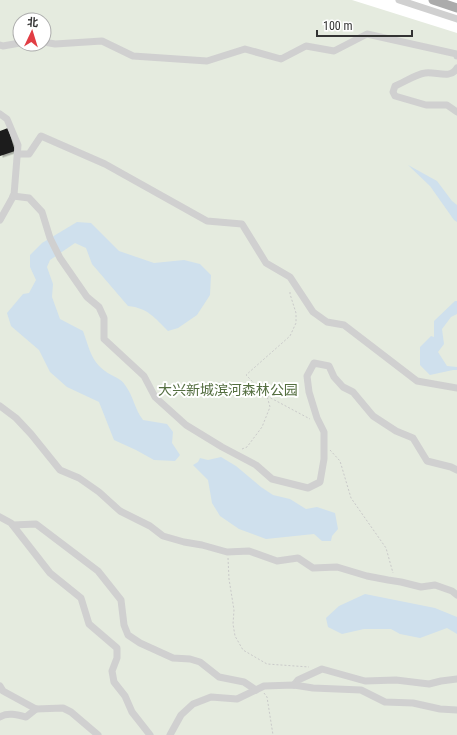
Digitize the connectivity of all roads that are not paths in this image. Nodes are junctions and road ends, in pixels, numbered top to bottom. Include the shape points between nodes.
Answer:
1 (399, 0) edge
2 (433, 0) edge
3 (457, 8) edge
4 (457, 19) edge
5 (52, 43) edge
6 (12, 44) edge
7 (0, 45) edge
8 (457, 56) edge
9 (457, 68) edge
10 (457, 112) edge
11 (0, 114) edge
12 (18, 154) junction
13 (13, 196) junction
14 (0, 220) edge
15 (457, 388) edge
16 (0, 406) edge
17 (457, 470) edge
18 (0, 517) edge
19 (13, 525) junction
20 (457, 595) edge
21 (457, 679) edge
22 (294, 685) junction
23 (0, 686) edge
24 (258, 689) junction
25 (36, 709) junction
26 (457, 710) edge
27 (0, 717) edge
28 (98, 735) edge
29 (150, 735) edge
30 (170, 735) edge

1 - 4 street
2 - 3 main road
5 - 8 street via 102,41 133,56 208,61 245,49 281,60 306,46 334,50 367,34
6 - 7 street
9 - 10 street via 449,75 425,73 395,86 392,92 395,96 426,104 447,105
11 - 12 street via 7,119 18,145
12 - 13 street
12 - 15 street via 30,154 41,136 105,164 206,221 242,224 266,263 290,277 312,312 327,322 344,325 417,380
13 - 14 street
13 - 17 street via 29,198 42,212 50,238 60,258 87,297 99,307 104,318 104,339 144,376 155,397 186,425 256,465 272,479 308,488 320,482 324,459 324,432 309,392 307,376 314,363 329,366 342,387 353,392 373,416 396,431 413,438 427,462
16 - 20 street via 16,418 60,470 79,478 120,511 150,526 163,536 226,552 249,551 276,561 298,558 313,568 337,567 421,587 435,585
18 - 19 street
19 - 24 street via 36,524 98,571 121,600 128,635 173,658 200,662 219,677 244,682
19 - 29 street via 50,572 81,598 88,624 117,648 117,658 112,671 114,682
21 - 22 street via 429,684 396,680 365,681 322,669 298,680
22 - 24 street via 264,686
22 - 26 street via 361,690 386,702 413,703
23 - 25 street via 3,691
24 - 30 street via 237,699 211,697 193,704 181,715
25 - 27 street via 26,717
25 - 28 street via 62,708 71,712

